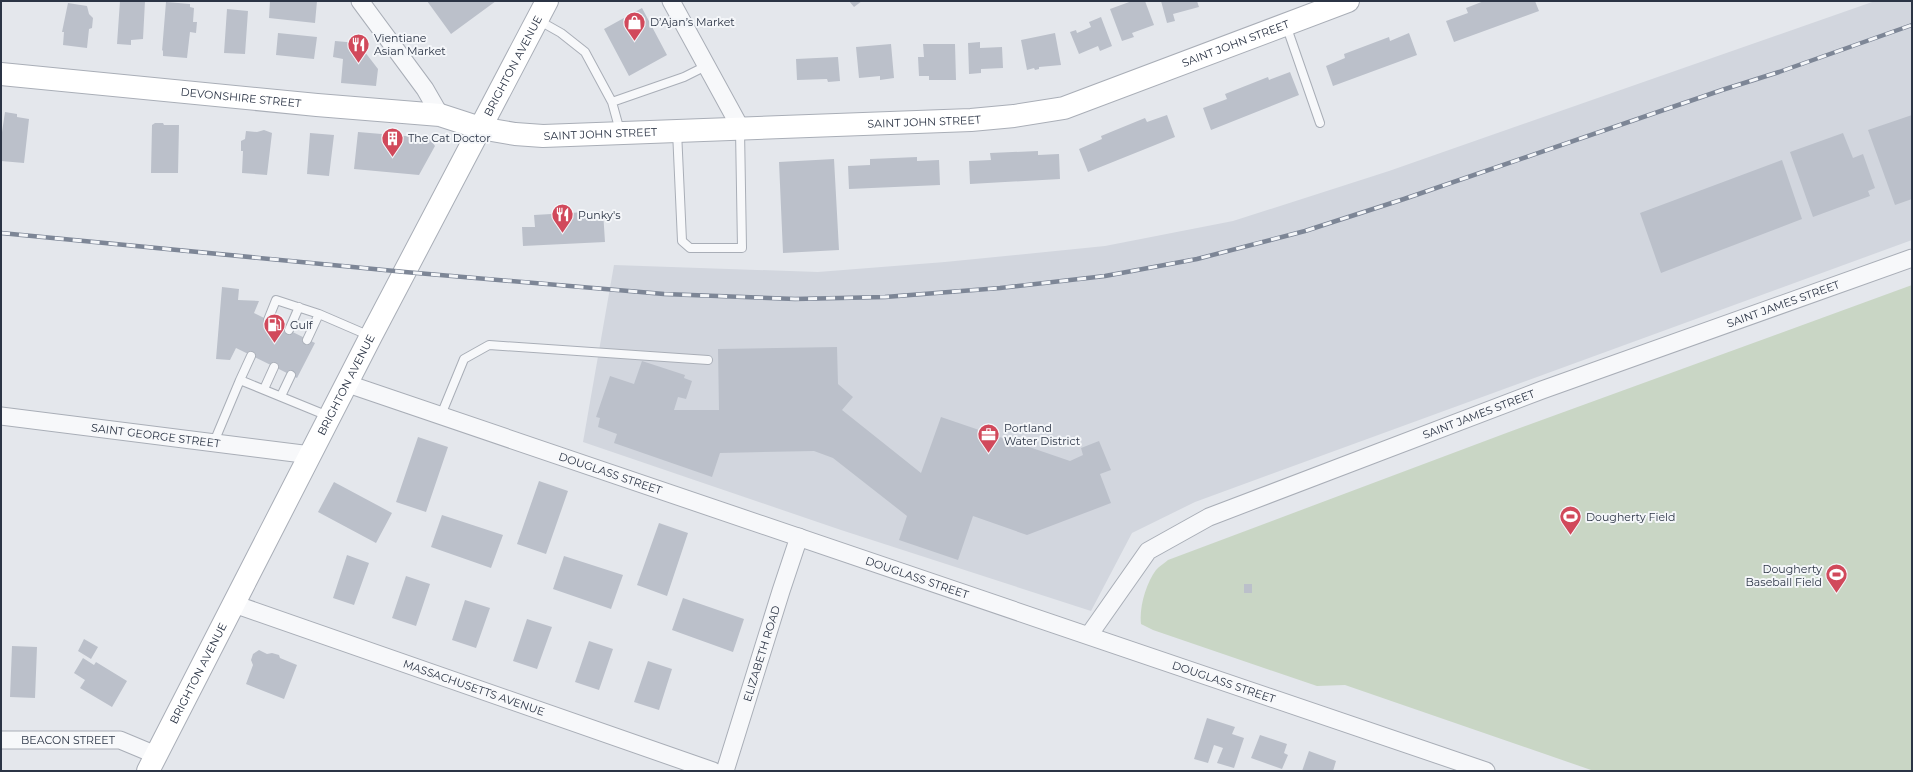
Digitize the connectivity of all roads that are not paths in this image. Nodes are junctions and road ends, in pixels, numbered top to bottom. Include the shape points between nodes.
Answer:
1 (360, 1) edge
2 (671, 1) edge
3 (1348, 1) edge
4 (542, 10) edge
5 (1286, 24) junction
6 (706, 66) junction
7 (1, 74) edge
8 (612, 102) junction
9 (440, 115) junction
10 (1320, 123) dead end
11 (740, 127) junction
12 (480, 128) junction
13 (677, 130) junction
14 (620, 133) junction
15 (1912, 258) edge
16 (299, 307) junction
17 (319, 314) junction
18 (268, 320) dead end
19 (289, 330) dead end
20 (371, 336) junction
21 (307, 340) dead end
22 (251, 356) dead end
23 (708, 360) dead end
24 (274, 367) dead end
25 (291, 376) dead end
26 (240, 380) junction
27 (348, 384) junction
28 (264, 389) junction
29 (281, 396) junction
30 (441, 415) junction
31 (1, 416) edge
32 (330, 417) junction
33 (214, 442) junction
34 (311, 454) junction
35 (800, 537) junction
36 (234, 604) junction
37 (1089, 636) junction
38 (1, 740) edge
39 (152, 763) edge
40 (713, 771) edge
41 (725, 771) edge
42 (1486, 771) edge

1 - 9 street
2 - 6 street
3 - 5 main road, SAINT JOHN STREET
4 - 8 lane via 561,33 585,52
4 - 12 main road, BRIGHTON AVENUE
5 - 10 lane
5 - 11 main road, SAINT JOHN STREET via 1064,108 971,120
6 - 8 lane via 684,77
6 - 11 street
7 - 9 main road, DEVONSHIRE STREET via 317,106
8 - 14 lane
9 - 12 main road, DEVONSHIRE STREET
11 - 13 main road, SAINT JOHN STREET
11 - 13 lane via 742,248 690,248 682,241
12 - 14 main road, SAINT JOHN STREET via 544,136
12 - 20 main road, BRIGHTON AVENUE
13 - 14 main road, SAINT JOHN STREET
15 - 37 street, SAINT JAMES STREET via 1542,390 1209,517 1148,551
16 - 17 lane
16 - 18 lane via 276,300
16 - 19 lane
17 - 20 lane
17 - 21 lane
20 - 27 main road, BRIGHTON AVENUE
22 - 26 lane
23 - 30 lane via 489,344 464,359
24 - 28 lane
25 - 29 lane
26 - 28 lane
26 - 33 lane
27 - 30 street, DOUGLASS STREET
27 - 32 main road, BRIGHTON AVENUE
28 - 29 lane
29 - 32 lane
30 - 35 street, DOUGLASS STREET
31 - 33 street, SAINT GEORGE STREET
32 - 34 main road, BRIGHTON AVENUE
33 - 34 street, SAINT GEORGE STREET
34 - 36 main road, BRIGHTON AVENUE
35 - 37 street, DOUGLASS STREET
35 - 41 street, ELIZABETH ROAD
36 - 39 main road, BRIGHTON AVENUE
36 - 40 street, MASSACHUSETTS AVENUE
37 - 42 street, DOUGLASS STREET
38 - 39 street, BEACON STREET via 120,740

